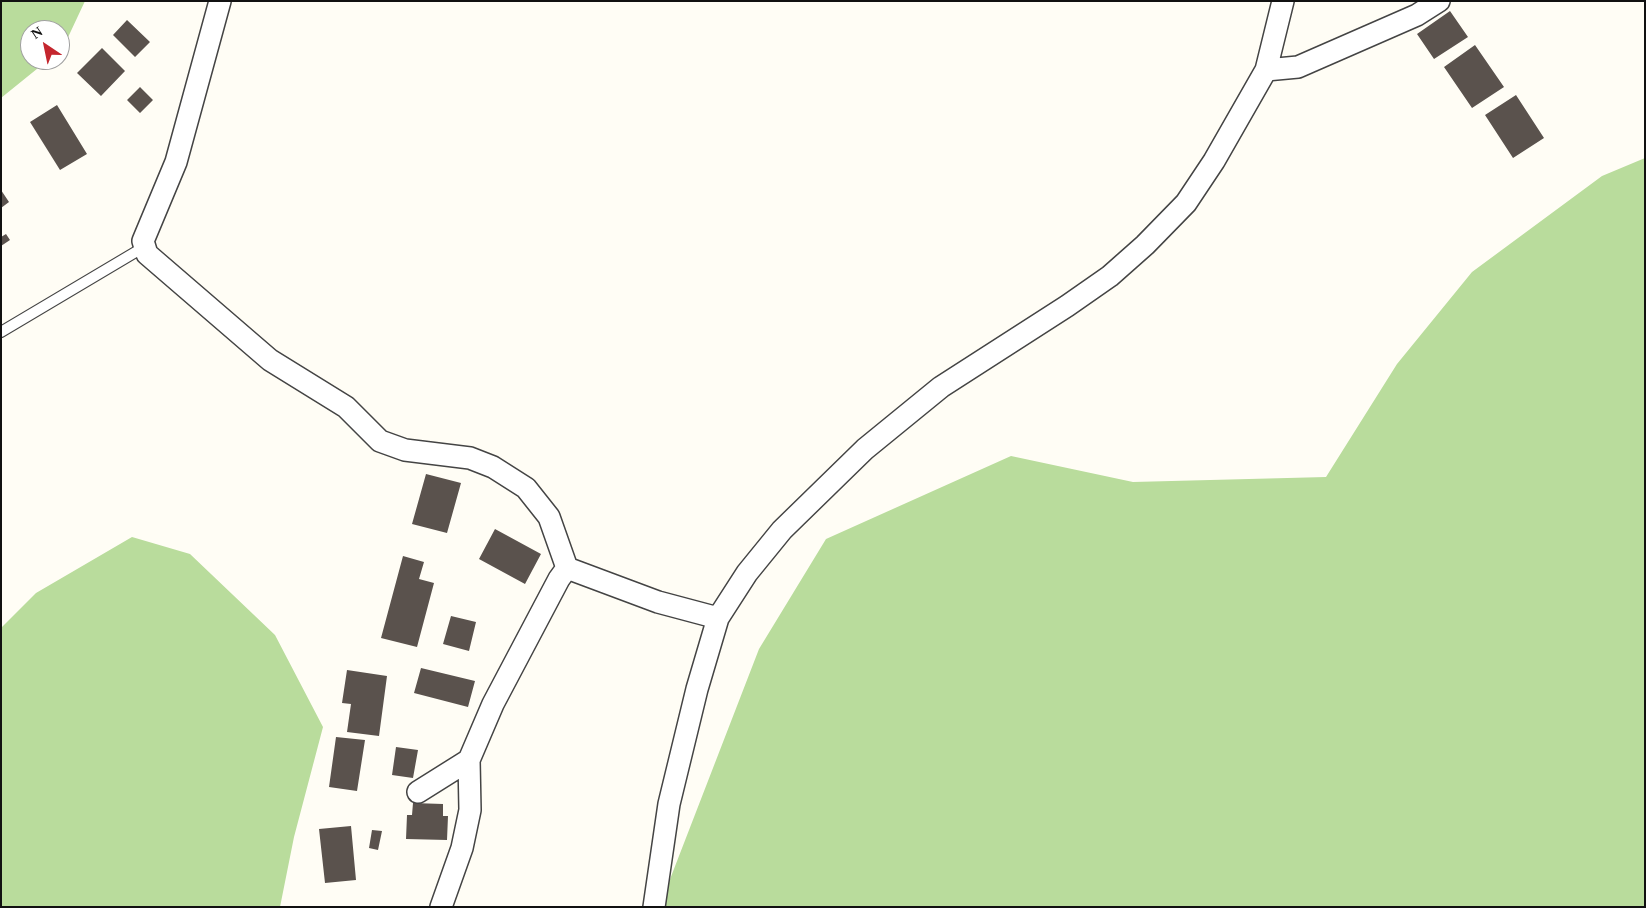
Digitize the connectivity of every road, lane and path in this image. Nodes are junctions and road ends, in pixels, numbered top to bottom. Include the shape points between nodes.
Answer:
1 (220, 1) edge
2 (1283, 1) edge
3 (1439, 1) edge
4 (1266, 70) junction
5 (144, 246) junction
6 (1, 332) edge
7 (567, 568) junction
8 (718, 618) junction
9 (469, 760) junction
10 (418, 792) dead end
11 (441, 907) edge
12 (654, 907) edge

1 - 5 street via 176,162 143,241
2 - 4 street
3 - 4 street via 1417,15 1298,68
4 - 8 street via 1186,203 1145,245 1110,276 1067,306 941,387 865,449 782,530 747,573
5 - 6 lane
5 - 7 street via 147,254 270,360 346,407 380,441 404,450 470,458 493,467 526,488 549,516
7 - 8 street via 658,602
7 - 9 street via 493,704
8 - 12 street via 669,804
9 - 10 street
9 - 11 street via 470,810 462,848

